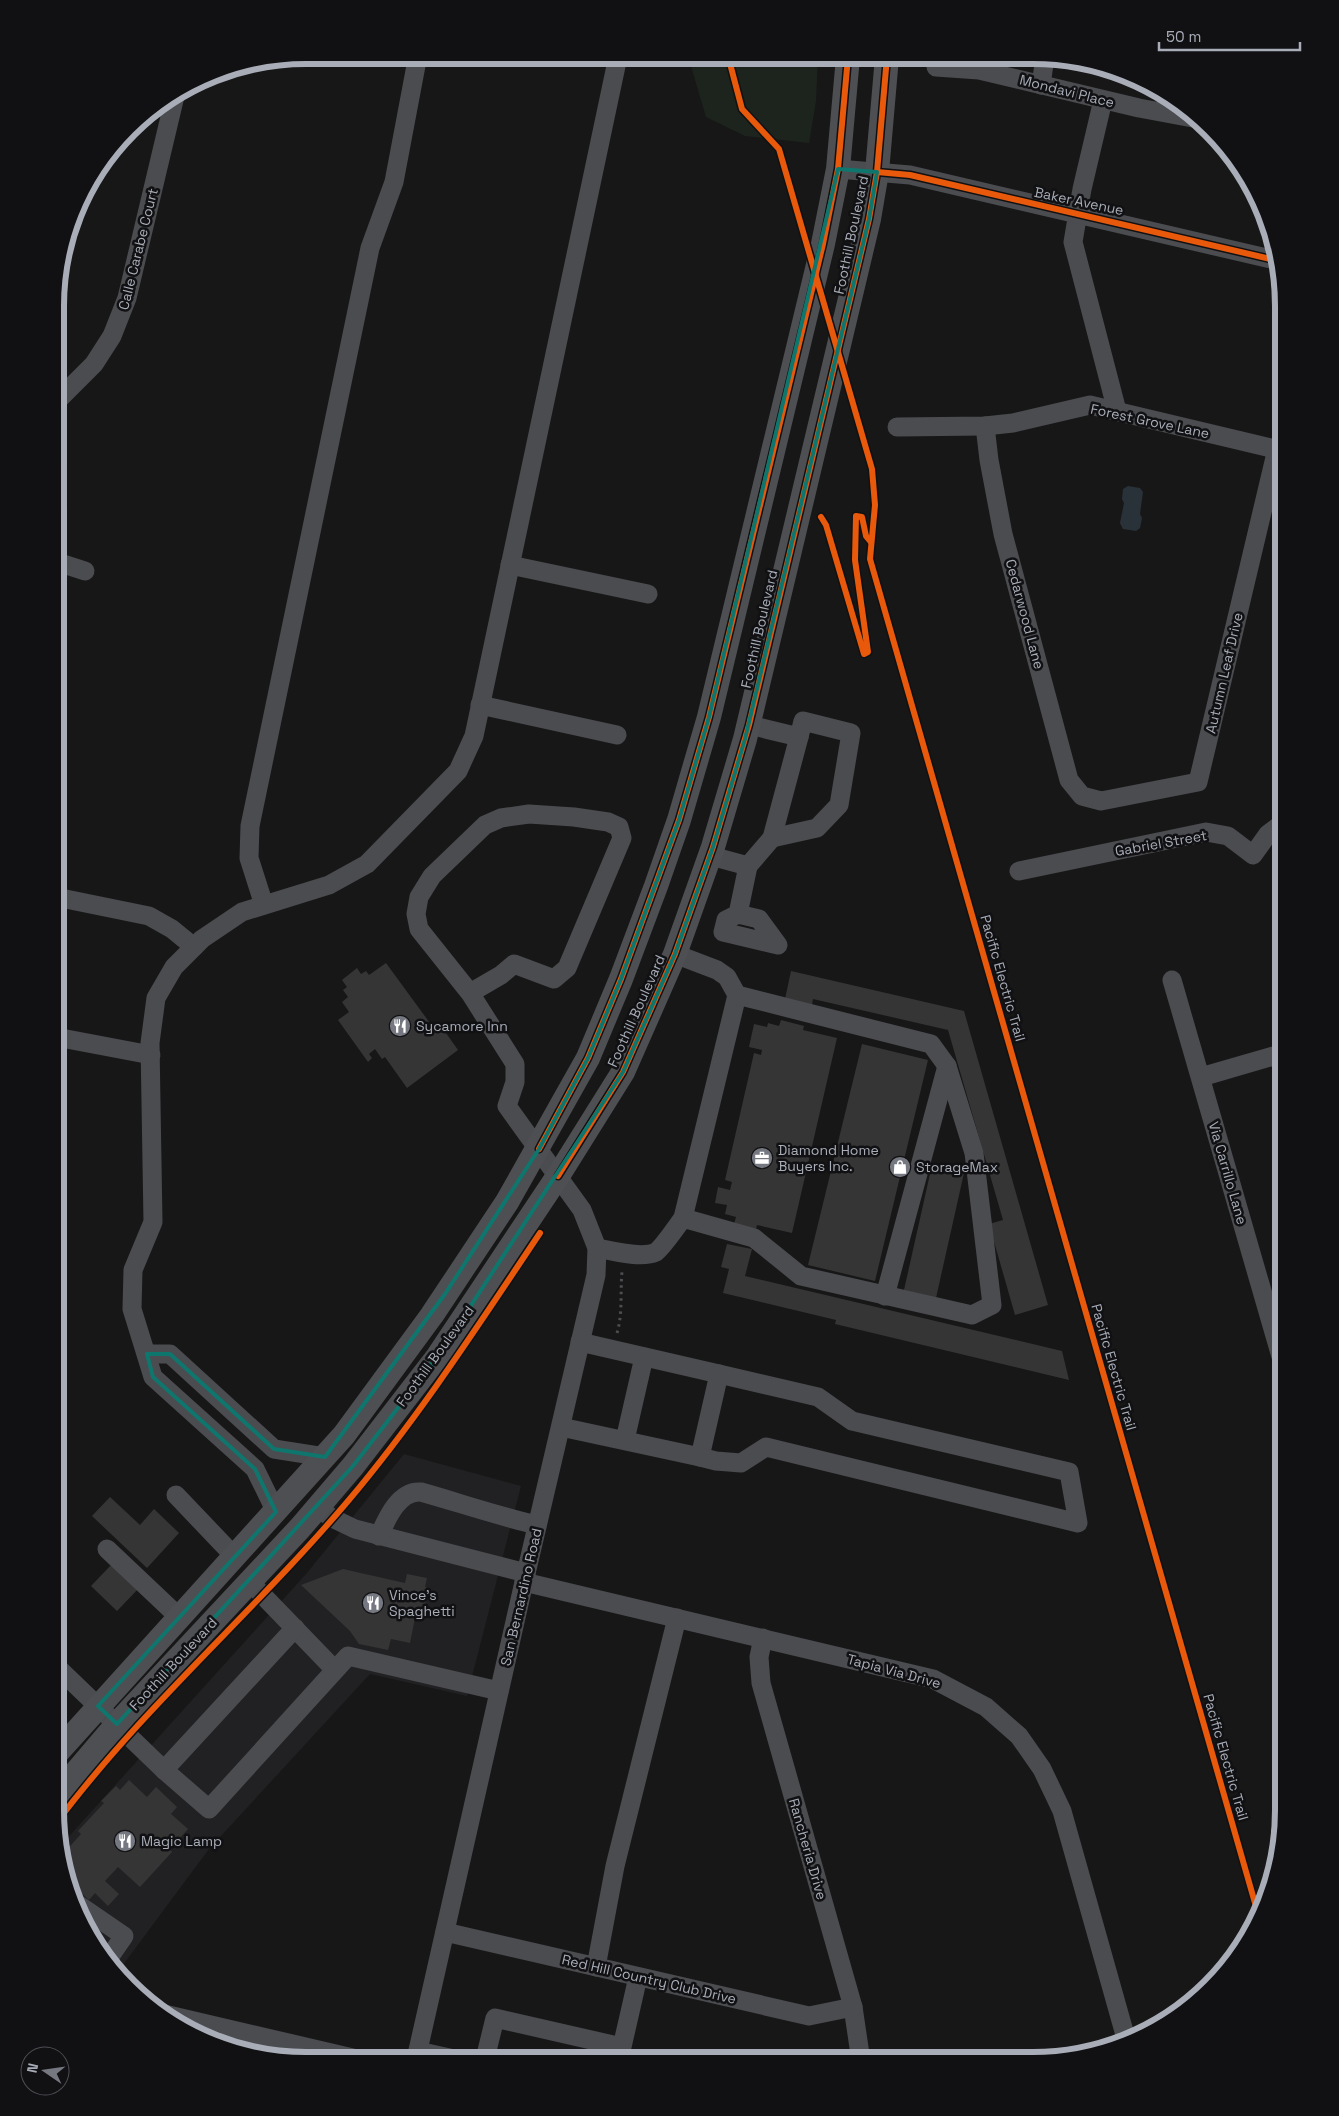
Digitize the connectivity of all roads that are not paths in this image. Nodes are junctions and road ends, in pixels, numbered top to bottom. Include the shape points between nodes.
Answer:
1 (416, 64) edge
2 (616, 64) edge
3 (847, 64) edge
4 (886, 64) edge
5 (1044, 64) edge
6 (936, 67) dead end
7 (1041, 85) junction
8 (1103, 100) junction
9 (170, 106) edge
10 (1182, 116) edge
11 (838, 169) junction
12 (877, 172) junction
13 (1076, 213) junction
14 (1271, 259) edge
15 (64, 380) edge
16 (1117, 411) junction
17 (985, 426) junction
18 (897, 428) dead end
19 (1275, 449) edge
20 (1275, 470) edge
21 (64, 564) edge
22 (510, 565) junction
23 (85, 572) dead end
24 (648, 594) dead end
25 (480, 705) junction
26 (749, 725) junction
27 (617, 735) dead end
28 (800, 738) junction
29 (1082, 796) joint
30 (1275, 829) edge
31 (772, 838) junction
32 (711, 856) junction
33 (748, 866) junction
34 (1019, 871) dead end
35 (64, 899) edge
36 (264, 905) junction
37 (738, 914) dead end
38 (194, 947) junction
39 (676, 954) junction
40 (1172, 980) dead end
41 (470, 993) junction
42 (737, 996) junction
43 (64, 1039) edge
44 (150, 1055) junction
45 (1275, 1056) edge
46 (946, 1066) junction
47 (1201, 1077) junction
48 (539, 1149) junction
49 (558, 1176) junction
50 (683, 1218) junction
51 (597, 1248) junction
52 (885, 1296) junction
53 (1275, 1304) edge
54 (580, 1342) junction
55 (147, 1354) junction
56 (644, 1357) junction
57 (191, 1373) junction
58 (718, 1374) junction
59 (172, 1394) junction
60 (560, 1427) junction
61 (625, 1440) junction
62 (274, 1449) junction
63 (325, 1457) junction
64 (700, 1457) junction
65 (255, 1469) junction
66 (176, 1495) dead end
67 (318, 1508) junction
68 (276, 1512) junction
69 (537, 1525) junction
70 (378, 1536) junction
71 (107, 1549) dead end
72 (235, 1557) junction
73 (525, 1578) junction
74 (250, 1582) junction
75 (180, 1618) junction
76 (677, 1618) junction
77 (295, 1628) junction
78 (763, 1638) junction
79 (335, 1670) junction
80 (64, 1674) edge
81 (500, 1691) junction
82 (98, 1706) junction
83 (117, 1724) junction
84 (64, 1745) edge
85 (164, 1770) junction
86 (64, 1786) edge
87 (85, 1909) edge
88 (445, 1932) junction
89 (112, 1954) edge
90 (596, 1967) junction
91 (638, 1977) junction
92 (853, 2007) junction
93 (182, 2018) edge
94 (1125, 2034) edge
95 (327, 2052) edge
96 (418, 2052) edge
97 (488, 2052) edge
98 (614, 2052) edge
99 (621, 2052) edge
100 (860, 2052) edge

1 - 36 street via 394,182 370,248 250,826 249,858
2 - 22 street
3 - 11 main road, Foothill Boulevard
4 - 12 main road, Foothill Boulevard
5 - 7 street
6 - 7 street, Mondavi Place via 979,70
7 - 8 street, Mondavi Place
8 - 10 street, Mondavi Place
8 - 13 street
9 - 15 street, Calle Carabe Court via 127,298 112,336 94,364
11 - 12 street, Baker Avenue
11 - 48 main road, Foothill Boulevard via 821,254 712,708 679,820 621,979 588,1058
12 - 13 street, Baker Avenue via 910,175
12 - 26 main road, Foothill Boulevard via 870,219
13 - 14 street, Baker Avenue
13 - 16 street via 1072,242
16 - 17 street, Forest Grove Lane via 1090,405 1013,423
16 - 19 street, Forest Grove Lane
17 - 18 street, Forest Grove Lane
17 - 29 street, Cedarwood Lane via 988,460 1003,534 1069,780
20 - 29 street, Autumn Leaf Drive via 1198,782 1101,802
21 - 23 street
22 - 24 street
22 - 25 street
25 - 27 street
25 - 36 street via 474,736 458,771 367,864 329,884
26 - 28 street
26 - 32 main road, Foothill Boulevard
28 - 31 street
28 - 31 street via 803,721 852,733 840,805 817,828
30 - 34 street, Gabriel Street via 1253,855 1228,836 1206,832
31 - 33 street
32 - 33 street
32 - 39 main road, Foothill Boulevard
33 - 37 street
35 - 38 street via 149,916
36 - 38 street via 242,912
38 - 44 street via 174,967 156,998
39 - 42 street via 727,976
39 - 49 main road, Foothill Boulevard via 623,1072
40 - 47 street, Via Carrillo Lane
41 - 41 street, San Bernardino Road via 419,929 416,914 419,897 432,876 486,825 501,818 529,814 574,817 620,827 622,838 567,968 554,979 514,964
41 - 48 street, San Bernardino Road via 515,1064 515,1082 507,1106
42 - 46 street via 931,1044
42 - 50 street
43 - 44 street
44 - 55 street via 153,1222 133,1270 132,1309
45 - 47 street
46 - 52 street
46 - 52 street via 974,1153 992,1305 972,1315
47 - 53 street, Via Carrillo Lane
48 - 49 street, San Bernardino Road
48 - 63 main road, Foothill Boulevard via 508,1202 432,1315
49 - 51 street, San Bernardino Road via 582,1210
49 - 67 main road, Foothill Boulevard via 438,1356
50 - 51 street via 656,1252 634,1254
50 - 52 street via 754,1238 801,1276
51 - 54 street, San Bernardino Road via 596,1275
54 - 56 street
54 - 60 street, San Bernardino Road
55 - 57 street via 170,1354
55 - 59 street via 153,1377
56 - 58 street
56 - 61 street
57 - 59 street
57 - 62 street
58 - 64 street
58 - 64 street via 818,1397 852,1421 1069,1472 1078,1524 766,1447 741,1463
59 - 65 street
60 - 61 street
60 - 69 street, San Bernardino Road
61 - 64 street
62 - 63 street
62 - 65 street
63 - 68 main road, Foothill Boulevard
65 - 68 street
66 - 72 street
67 - 70 street, Tapia Via Drive via 355,1529
67 - 74 main road, Foothill Boulevard
68 - 72 main road, Foothill Boulevard
69 - 70 street via 413,1491 405,1495 388,1516
69 - 73 street, San Bernardino Road
70 - 73 street, Tapia Via Drive
71 - 75 street
72 - 75 main road, Foothill Boulevard
73 - 76 street, Tapia Via Drive
73 - 81 street, San Bernardino Road
74 - 77 street
74 - 83 main road, Foothill Boulevard
75 - 82 main road, Foothill Boulevard
76 - 78 street, Tapia Via Drive
76 - 90 street via 615,1866
77 - 79 street
77 - 85 street
78 - 92 street, Rancheria Drive via 759,1656 761,1684
78 - 94 street, Tapia Via Drive via 933,1679 986,1707 1019,1736 1042,1769 1062,1810
79 - 81 street via 348,1656
79 - 85 street via 209,1809
80 - 82 street
81 - 88 street, San Bernardino Road
82 - 83 street
82 - 84 main road, Foothill Boulevard
83 - 85 street
83 - 86 main road, Foothill Boulevard
87 - 89 street via 124,1936
88 - 90 street, Red Hill Country Club Drive
88 - 96 street, San Bernardino Road
90 - 91 street, Red Hill Country Club Drive
91 - 92 street, Red Hill Country Club Drive via 809,2016
91 - 99 street
92 - 100 street, Rancheria Drive
93 - 95 street
97 - 98 street via 495,2018

